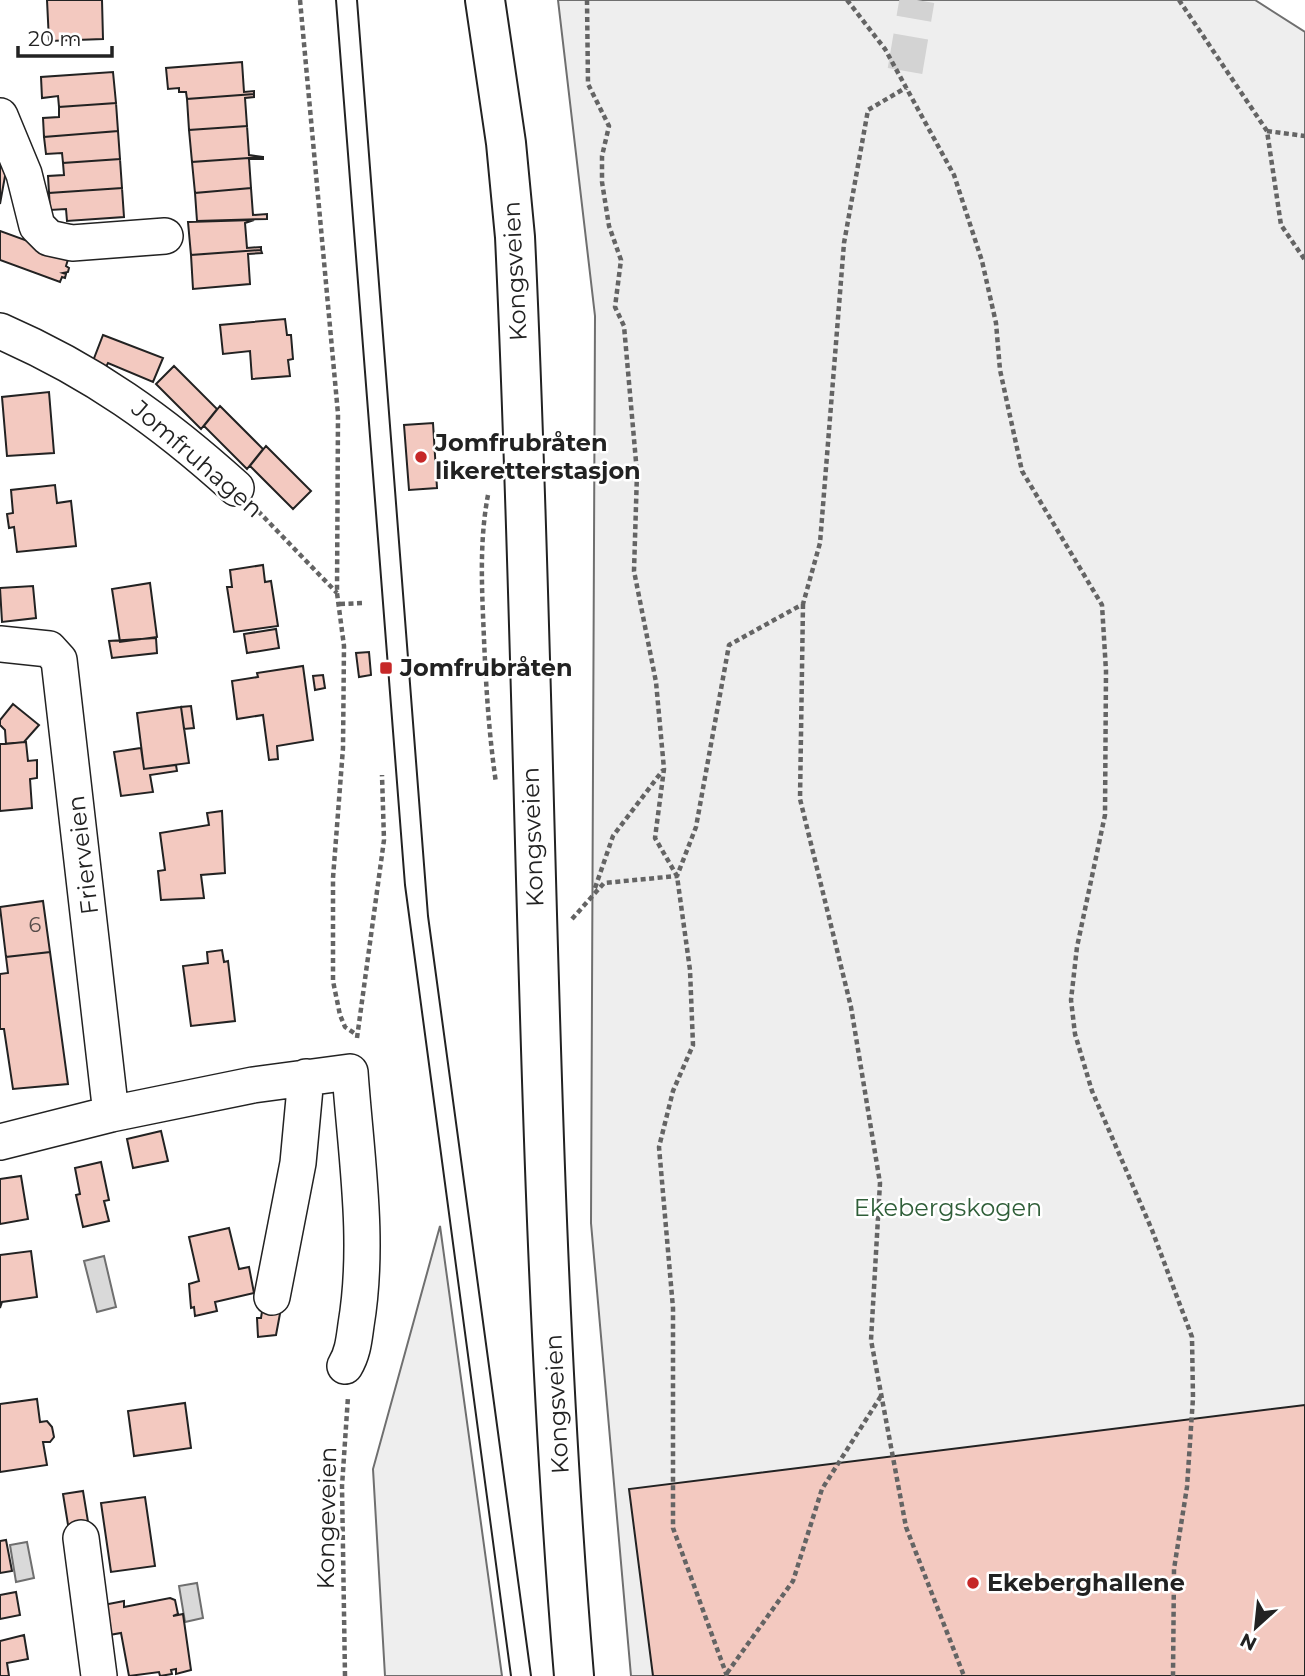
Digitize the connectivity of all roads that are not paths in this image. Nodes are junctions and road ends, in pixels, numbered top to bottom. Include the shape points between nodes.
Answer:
1 (485, 0) edge
2 (0, 116) edge
3 (165, 236) dead end
4 (0, 331) edge
5 (236, 488) road end
6 (0, 644) edge
7 (306, 1077) junction
8 (111, 1114) junction
9 (0, 1142) edge
10 (272, 1297) dead end
11 (345, 1366) road end
12 (80, 1538) dead end
13 (99, 1676) edge
14 (573, 1676) edge

1 - 14 main road, Kongsveien via 515,237 536,931
2 - 3 street via 24,174 37,226 49,238 72,243
4 - 5 street, Jomfruhagen via 49,352 127,398
6 - 8 street, Frierveien via 49,649 59,660
7 - 8 street
7 - 10 street via 298,1163
7 - 11 street via 350,1072 362,1262 359,1308
8 - 9 street
12 - 13 street

